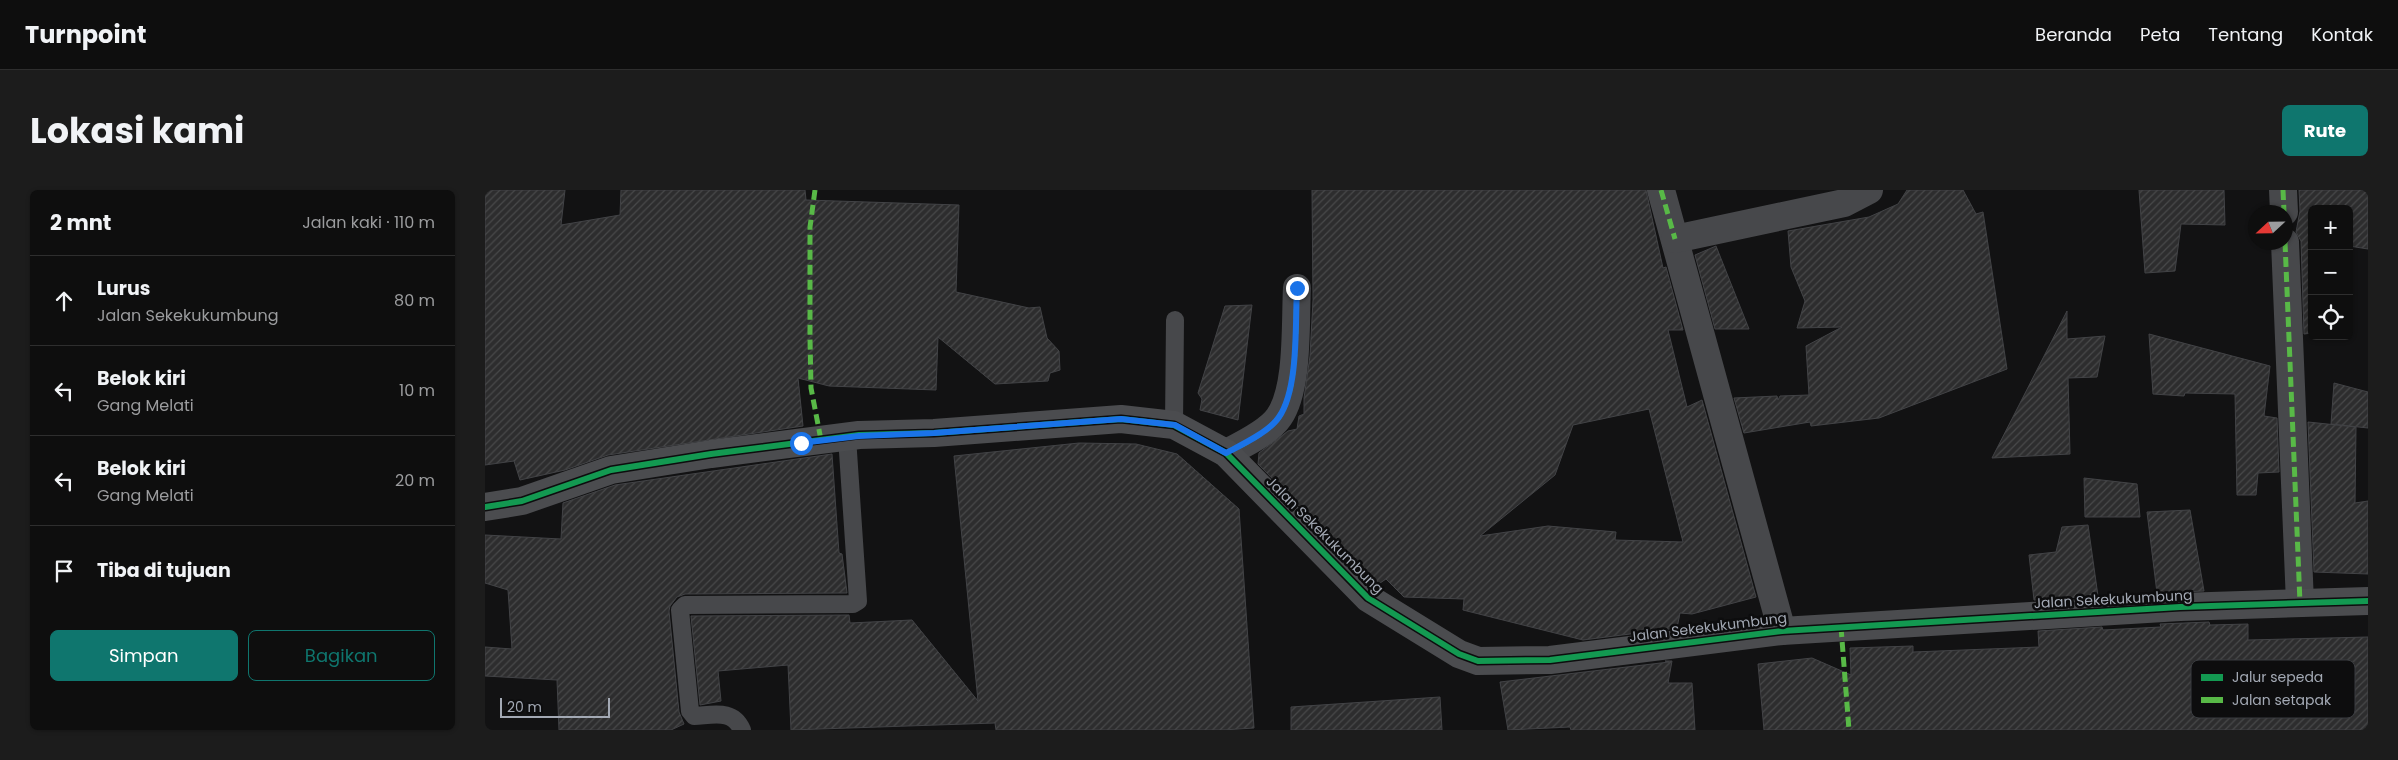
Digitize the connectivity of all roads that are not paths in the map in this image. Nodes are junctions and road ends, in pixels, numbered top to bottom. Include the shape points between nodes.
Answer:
1 (1661, 190) edge
2 (1869, 190) edge
3 (2283, 190) edge
4 (2284, 205) edge
5 (1675, 239) junction
6 (2285, 250) edge
7 (1297, 288) dead end
8 (1175, 320) dead end
9 (1175, 425) junction
10 (847, 437) junction
11 (1226, 453) junction
12 (485, 507) edge
13 (2368, 601) edge
14 (2300, 603) junction
15 (1782, 631) junction
16 (742, 730) edge

1 - 5 street
2 - 5 street via 1844,203
3 - 4 street
5 - 15 street
6 - 14 street
7 - 11 street via 1292,386 1279,417 1254,438
8 - 9 lane
9 - 10 street, Jalan Sekekukumbung via 1121,419
9 - 11 street, Jalan Sekekukumbung
10 - 12 street, Jalan Sekekukumbung via 611,470 522,501
10 - 16 lane via 858,601 853,604 685,606 680,610 690,711 694,716 730,714 738,720
11 - 15 street, Jalan Sekekukumbung via 1368,598 1459,654 1478,661 1550,660
13 - 14 street, Jalan Sekekukumbung
14 - 15 street, Jalan Sekekukumbung

